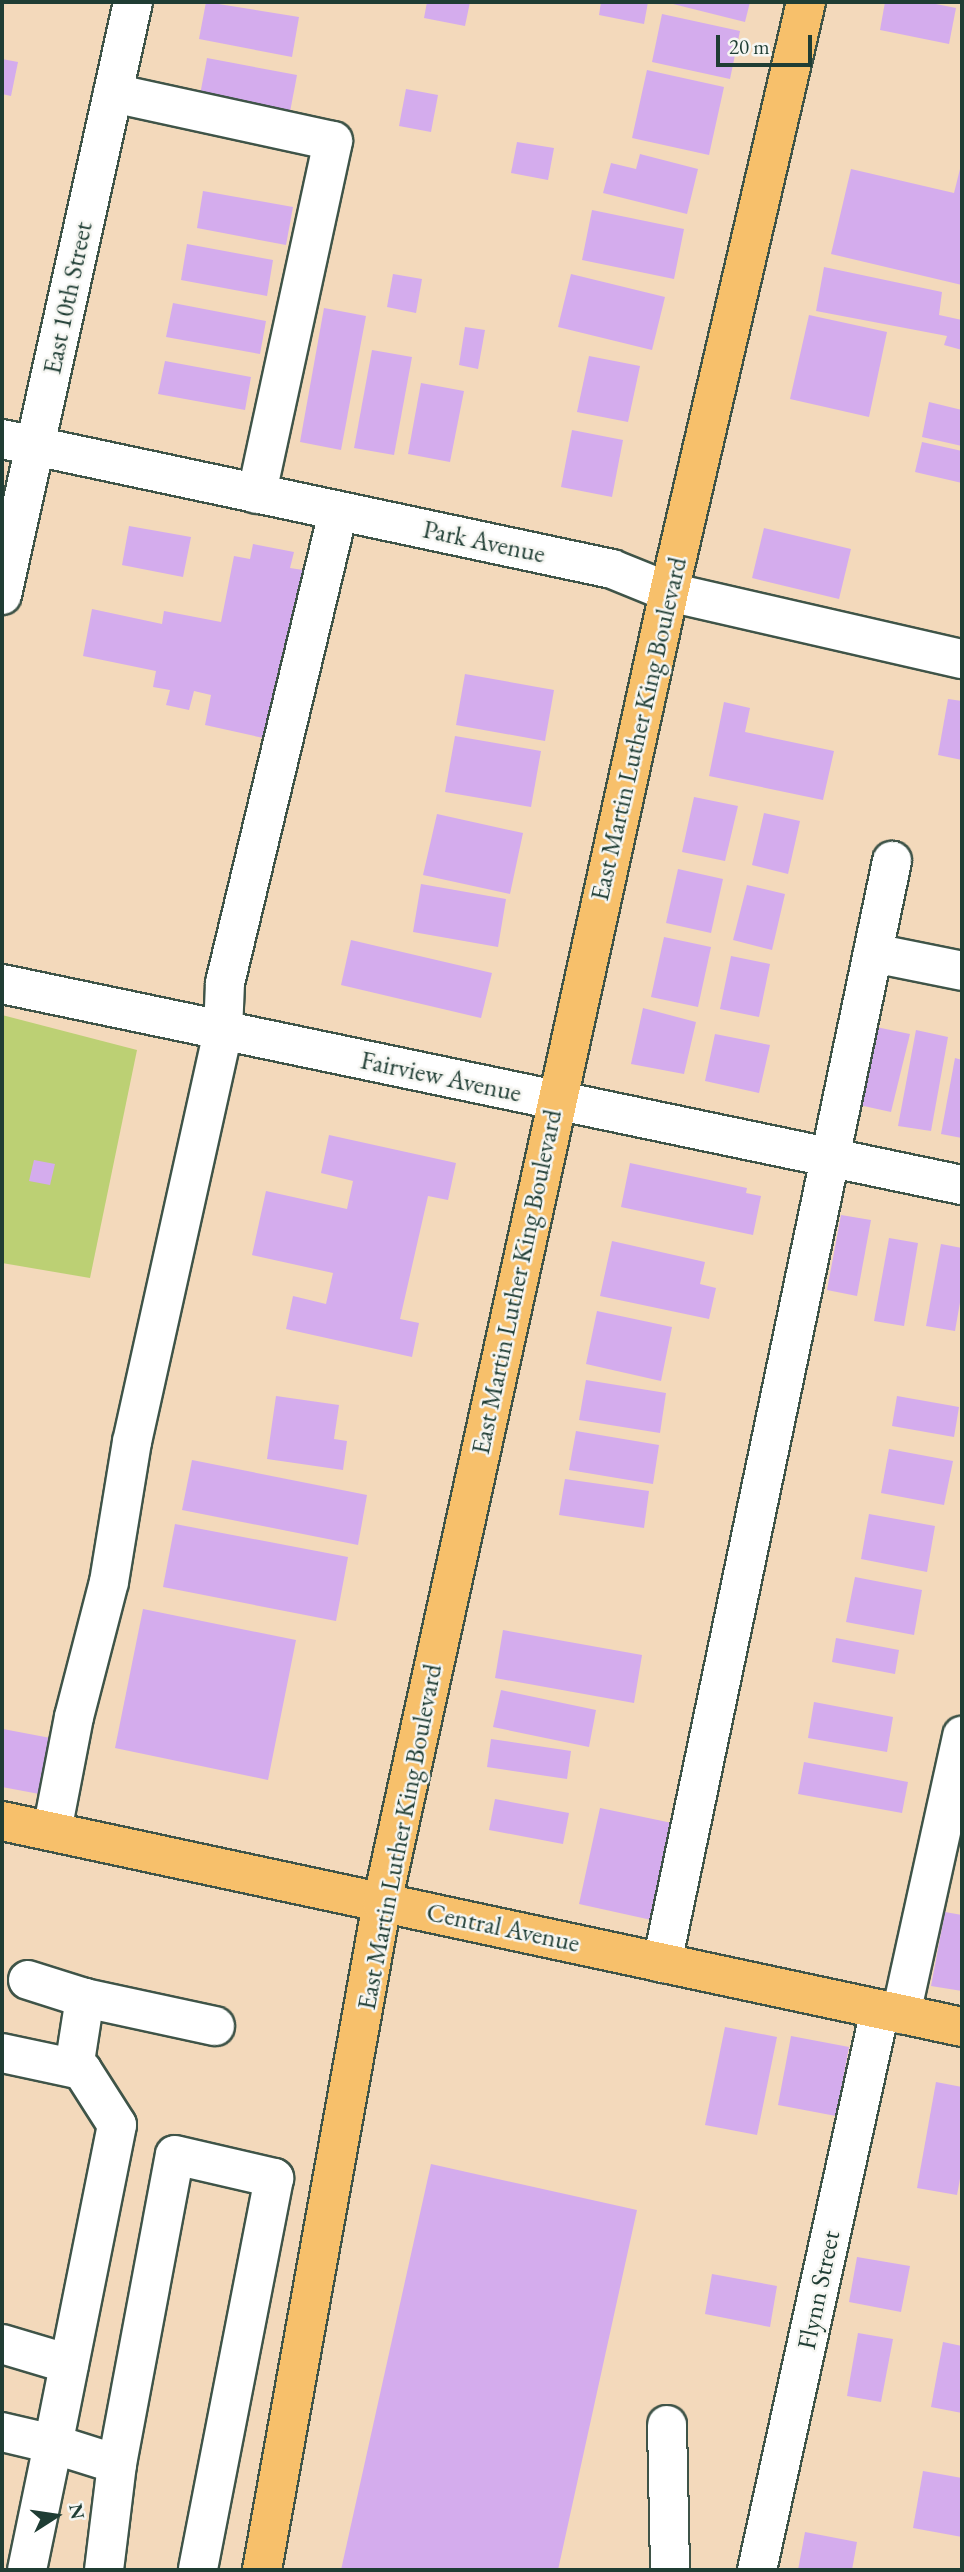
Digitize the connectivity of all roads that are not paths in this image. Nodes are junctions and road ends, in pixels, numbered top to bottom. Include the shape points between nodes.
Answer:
1 (133, 2) edge
2 (806, 2) edge
3 (113, 93) junction
4 (18, 443) edge
5 (257, 494) junction
6 (338, 511) junction
7 (669, 592) junction
8 (2, 595) edge
9 (962, 659) edge
10 (892, 861) dead end
11 (873, 953) junction
12 (962, 971) edge
13 (2, 984) edge
14 (223, 1031) junction
15 (556, 1101) junction
16 (830, 1158) junction
17 (962, 1185) edge
18 (962, 1736) edge
19 (2, 1821) edge
20 (52, 1831) junction
21 (382, 1903) junction
22 (662, 1963) junction
23 (28, 1980) dead end
24 (85, 1998) junction
25 (890, 2012) junction
26 (215, 2026) dead end
27 (962, 2027) edge
28 (2, 2053) edge
29 (74, 2068) junction
30 (2, 2344) edge
31 (69, 2364) junction
32 (667, 2425) dead end
33 (2, 2432) edge
34 (53, 2444) junction
35 (117, 2464) junction
36 (27, 2570) edge
37 (104, 2570) edge
38 (198, 2570) edge
39 (262, 2570) edge
40 (670, 2570) edge
41 (757, 2570) edge

1 - 3 street, East 10th Street
2 - 7 main road, East Martin Luther King Boulevard
3 - 4 street, East 10th Street
3 - 5 street via 333,141
4 - 5 street, Park Avenue
4 - 8 street, East 10th Street
5 - 6 street, Park Avenue
6 - 7 street, Park Avenue via 612,569
6 - 14 street via 225,983
7 - 9 street, Park Avenue
7 - 15 main road, East Martin Luther King Boulevard
10 - 11 street
11 - 12 street
11 - 16 street
13 - 14 street, Fairview Avenue
14 - 15 street, Fairview Avenue
14 - 20 street via 132,1442 109,1582 74,1717
15 - 16 street, Fairview Avenue
15 - 21 main road, East Martin Luther King Boulevard
16 - 17 street, Fairview Avenue
16 - 22 street
18 - 25 street, Flynn Street
19 - 20 main road, Central Avenue
20 - 21 main road, Central Avenue
21 - 22 main road, Central Avenue
21 - 39 main road, East Martin Luther King Boulevard
22 - 25 main road, Central Avenue
23 - 24 street
24 - 26 street
24 - 29 street
25 - 27 main road, Central Avenue
25 - 41 street, Flynn Street
28 - 29 street
29 - 31 street via 82,2070 117,2125
30 - 31 street
31 - 34 street
32 - 40 street
33 - 34 street
34 - 35 street
34 - 36 street
35 - 37 street
35 - 38 street via 175,2155 274,2178

